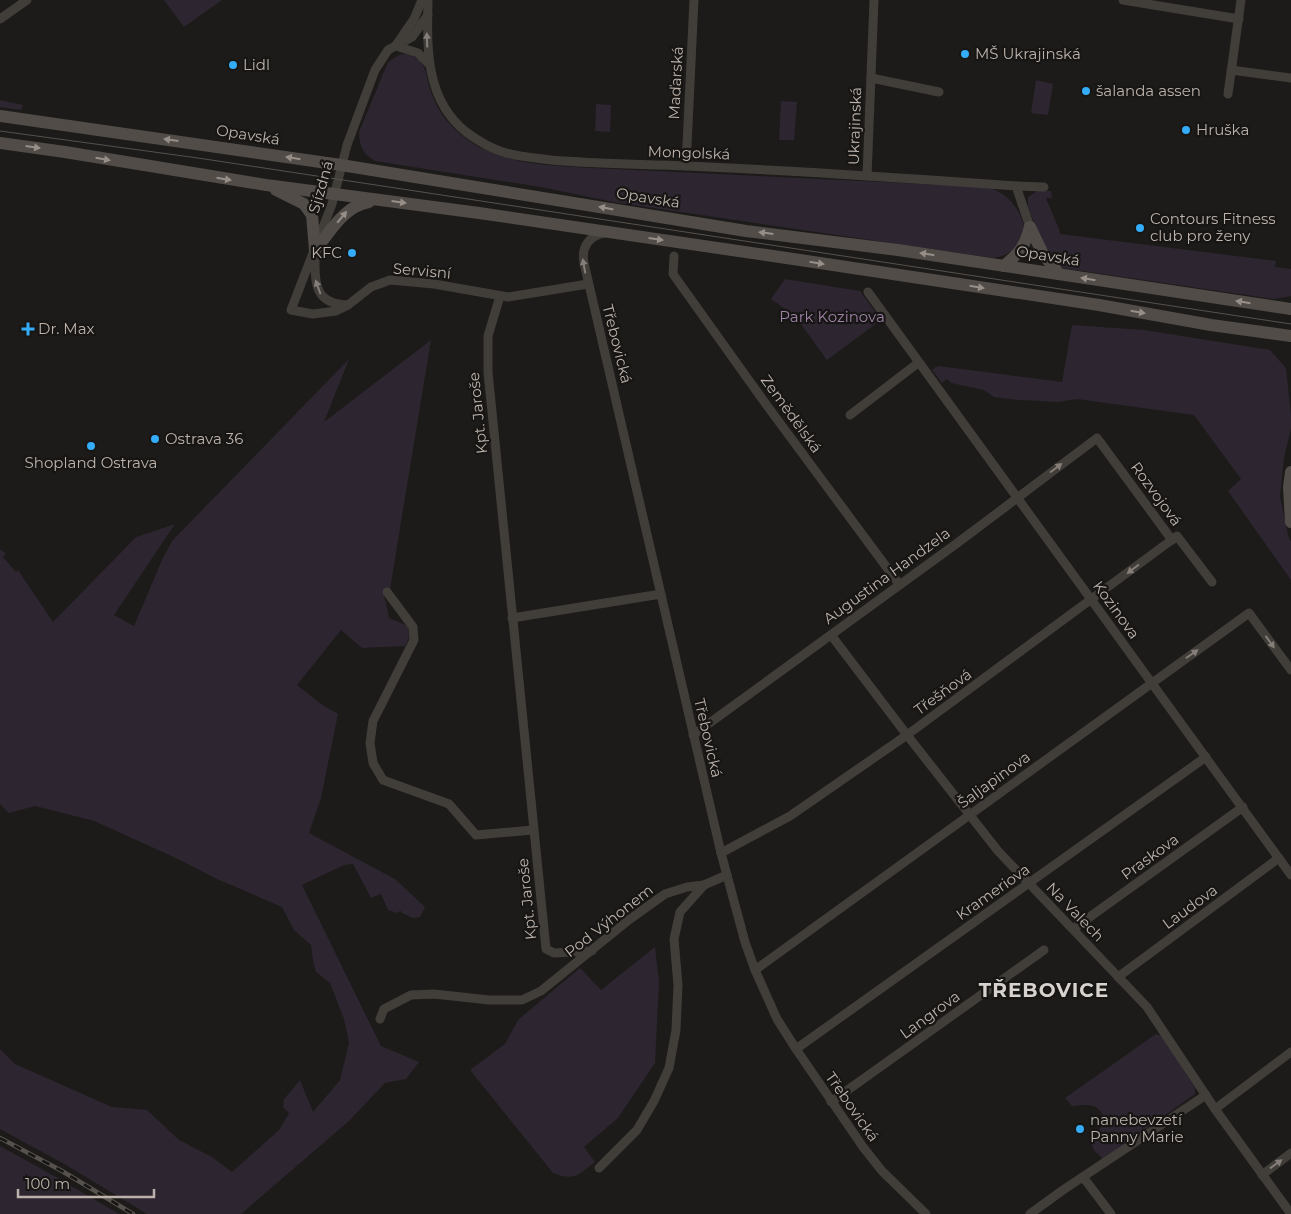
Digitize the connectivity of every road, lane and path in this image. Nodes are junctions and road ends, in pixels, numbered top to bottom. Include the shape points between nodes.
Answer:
1 (27, 0) edge
2 (422, 0) edge
3 (428, 0) edge
4 (694, 0) edge
5 (874, 0) edge
6 (1123, 0) edge
7 (1241, 0) edge
8 (428, 15) junction
9 (0, 19) edge
10 (1239, 19) junction
11 (396, 46) junction
12 (429, 64) junction
13 (1231, 70) junction
14 (871, 78) junction
15 (1291, 78) edge
16 (939, 92) dead end
17 (1228, 94) dead end
18 (0, 116) edge
19 (0, 143) edge
20 (341, 165) junction
21 (686, 166) junction
22 (867, 176) junction
23 (266, 186) junction
24 (1016, 186) junction
25 (1044, 187) dead end
26 (333, 195) junction
27 (379, 200) junction
28 (1030, 227) junction
29 (608, 232) junction
30 (315, 250) junction
31 (674, 256) dead end
32 (1004, 266) junction
33 (1059, 274) junction
34 (588, 284) junction
35 (868, 292) dead end
36 (500, 296) junction
37 (348, 305) junction
38 (1291, 309) edge
39 (291, 310) joint
40 (1291, 336) edge
41 (918, 363) junction
42 (850, 415) dead end
43 (1097, 438) joint
44 (1291, 472) edge
45 (1017, 497) junction
46 (1291, 522) edge
47 (1172, 540) junction
48 (1212, 582) dead end
49 (899, 584) junction
50 (387, 592) dead end
51 (661, 594) junction
52 (1091, 600) junction
53 (512, 618) junction
54 (831, 635) junction
55 (1291, 670) edge
56 (1152, 682) junction
57 (693, 735) junction
58 (907, 735) junction
59 (1206, 757) junction
60 (1243, 807) junction
61 (970, 815) junction
62 (533, 830) junction
63 (721, 853) junction
64 (1279, 858) junction
65 (727, 875) junction
66 (1291, 875) edge
67 (1029, 883) junction
68 (704, 885) junction
69 (1073, 929) junction
70 (1044, 950) dead end
71 (592, 951) junction
72 (755, 970) junction
73 (1118, 977) junction
74 (380, 1019) dead end
75 (796, 1049) junction
76 (1291, 1052) edge
77 (1206, 1095) junction
78 (831, 1102) junction
79 (1215, 1109) junction
80 (1291, 1153) edge
81 (599, 1168) dead end
82 (1262, 1175) junction
83 (1083, 1177) junction
84 (1043, 1210) edge
85 (926, 1214) edge
86 (1030, 1214) edge
87 (1112, 1214) edge
88 (1291, 1214) edge

1 - 9 street
2 - 11 street
3 - 8 street, Mongolská
4 - 21 street, Maďarská
5 - 14 street, Ukrajinská
6 - 10 street
7 - 10 street
8 - 11 street via 412,37
12 -> 8 street, Mongolská
10 - 13 street
11 - 12 street via 418,53
11 - 20 street, Sjízdná via 388,50 375,70
12 - 21 street, Mongolská via 436,92 448,113 466,131 502,152 582,163
13 - 15 street
13 - 17 street
14 - 16 street, Ukrajinská
14 - 22 street, Ukrajinská
20 -> 18 main road, Opavská
19 -> 23 main road
20 - 26 street, Sjízdná
32 -> 20 main road, Opavská via 746,231
21 - 22 street, Mongolská
22 - 24 street, Mongolská
23 - 26 main road
23 - 30 main road via 304,204 312,215
24 - 25 street, Mongolská
24 - 28 street
26 - 27 main road
26 - 30 street, Sjízdná
27 -> 29 main road
30 -> 27 main road via 348,210
28 - 32 main road via 1019,253
28 - 33 main road via 1043,254
34 -> 29 street, Třebovická via 583,250 592,237
29 -> 40 main road
37 -> 30 street via 328,301 318,290
30 - 39 street, Sjízdná
31 - 49 street, Zemědělská via 674,274
32 - 33 main road, Opavská
38 -> 33 main road, Opavská
34 - 36 street via 514,297
34 - 51 street, Třebovická
35 - 41 street, Kozinova
36 - 37 street, Servisní via 396,280 371,286
36 - 53 street, Kpt. Jaroše via 490,326 487,357
37 - 39 street, Servisní via 321,314
41 - 42 street
41 - 45 street, Kozinova
45 -> 43 street, Augustina Handzela
43 - 47 street, Rozvojová
44 - 46 main road
45 - 49 street, Augustina Handzela
45 - 52 street, Kozinova
47 - 48 street, Rozvojová via 1177,536
47 -> 52 street, Třešňová
49 - 54 street, Augustina Handzela
50 - 62 street via 413,627 414,640 373,721 370,743 373,764 384,780 449,804 476,835
51 - 53 street
51 - 57 street, Třebovická
52 - 56 street, Kozinova
52 - 58 street, Třešňová
53 - 62 street, Kpt. Jaroše
54 - 57 street, Augustina Handzela
54 - 58 street, Na Valech
56 -> 55 street, Šaljapinova via 1249,613
56 - 59 street, Kozinova
56 - 61 street, Šaljapinova
57 - 63 street, Třebovická
58 - 61 street, Na Valech
58 - 63 street, Třešňová via 790,816
59 - 60 street, Kozinova
59 - 67 street, Krameriova
60 - 64 street, Kozinova
60 - 69 street, Praskova
61 - 67 street, Na Valech
61 - 72 street, Šaljapinova
62 - 71 street, Kpt. Jaroše via 546,949 554,953
63 - 65 street, Třebovická
64 - 66 street, Kozinova
64 - 73 street, Laudova
65 - 68 street, Pod Výhonem
65 - 72 street, Třebovická
67 - 69 street, Na Valech
67 - 75 street, Krameriova
68 - 71 street, Pod Výhonem via 665,894
68 - 81 street via 680,912 674,939 678,985 676,1030 669,1068 637,1130
69 - 73 street, Na Valech
70 - 78 street, Langrova
71 - 74 street, Pod Výhonem via 541,991 522,1000 411,995 384,1010
72 - 75 street, Třebovická via 777,1018
73 - 77 street, Na Valech via 1147,1007
75 - 78 street, Třebovická
76 - 79 street
77 - 79 street, Na Valech
77 - 83 street
78 - 85 street, Třebovická via 872,1160
79 - 82 street, Na Valech
82 -> 80 street
82 - 88 street, Na Valech
83 - 84 street
83 - 87 street
84 - 86 street

